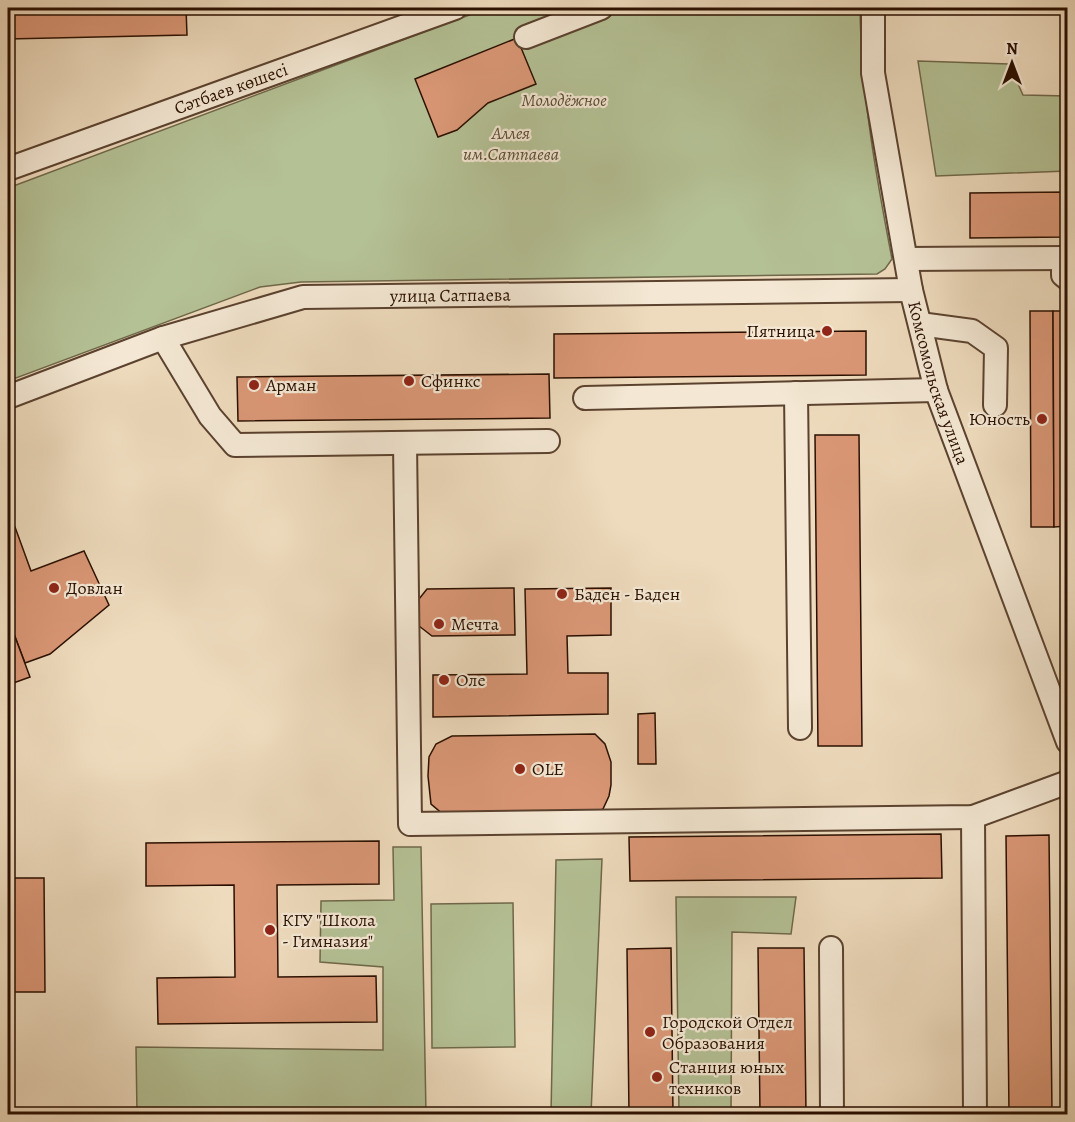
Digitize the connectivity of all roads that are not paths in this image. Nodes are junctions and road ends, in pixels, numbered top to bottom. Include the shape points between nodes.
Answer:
1 (455, 8) edge
2 (601, 8) edge
3 (873, 8) edge
4 (526, 37) dead end
5 (8, 169) edge
6 (906, 259) junction
7 (1066, 265) edge
8 (911, 290) junction
9 (920, 324) junction
10 (163, 338) junction
11 (936, 390) junction
12 (796, 393) junction
13 (8, 398) edge
14 (585, 398) dead end
15 (995, 405) dead end
16 (548, 441) dead end
17 (405, 442) junction
18 (800, 728) dead end
19 (1068, 742) edge
20 (1068, 782) edge
21 (973, 817) junction
22 (831, 948) dead end
23 (832, 1114) edge
24 (975, 1114) edge

1 - 5 street, Сәтбаев көшесі
2 - 4 street
3 - 6 street, Комсомольская улица via 873,73
6 - 7 street
6 - 8 street, Комсомольская улица
8 - 9 street, Комсомольская улица
8 - 10 street, улица Сатпаева via 303,297
9 - 11 street, Комсомольская улица
9 - 15 street via 972,331 996,348
10 - 13 street, улица Сатпаева
10 - 17 street via 210,416 236,445
11 - 12 street
11 - 19 street, Комсомольская улица
12 - 14 street
12 - 18 street
16 - 17 street
17 - 21 street via 410,824
20 - 21 street
21 - 24 street
22 - 23 street

